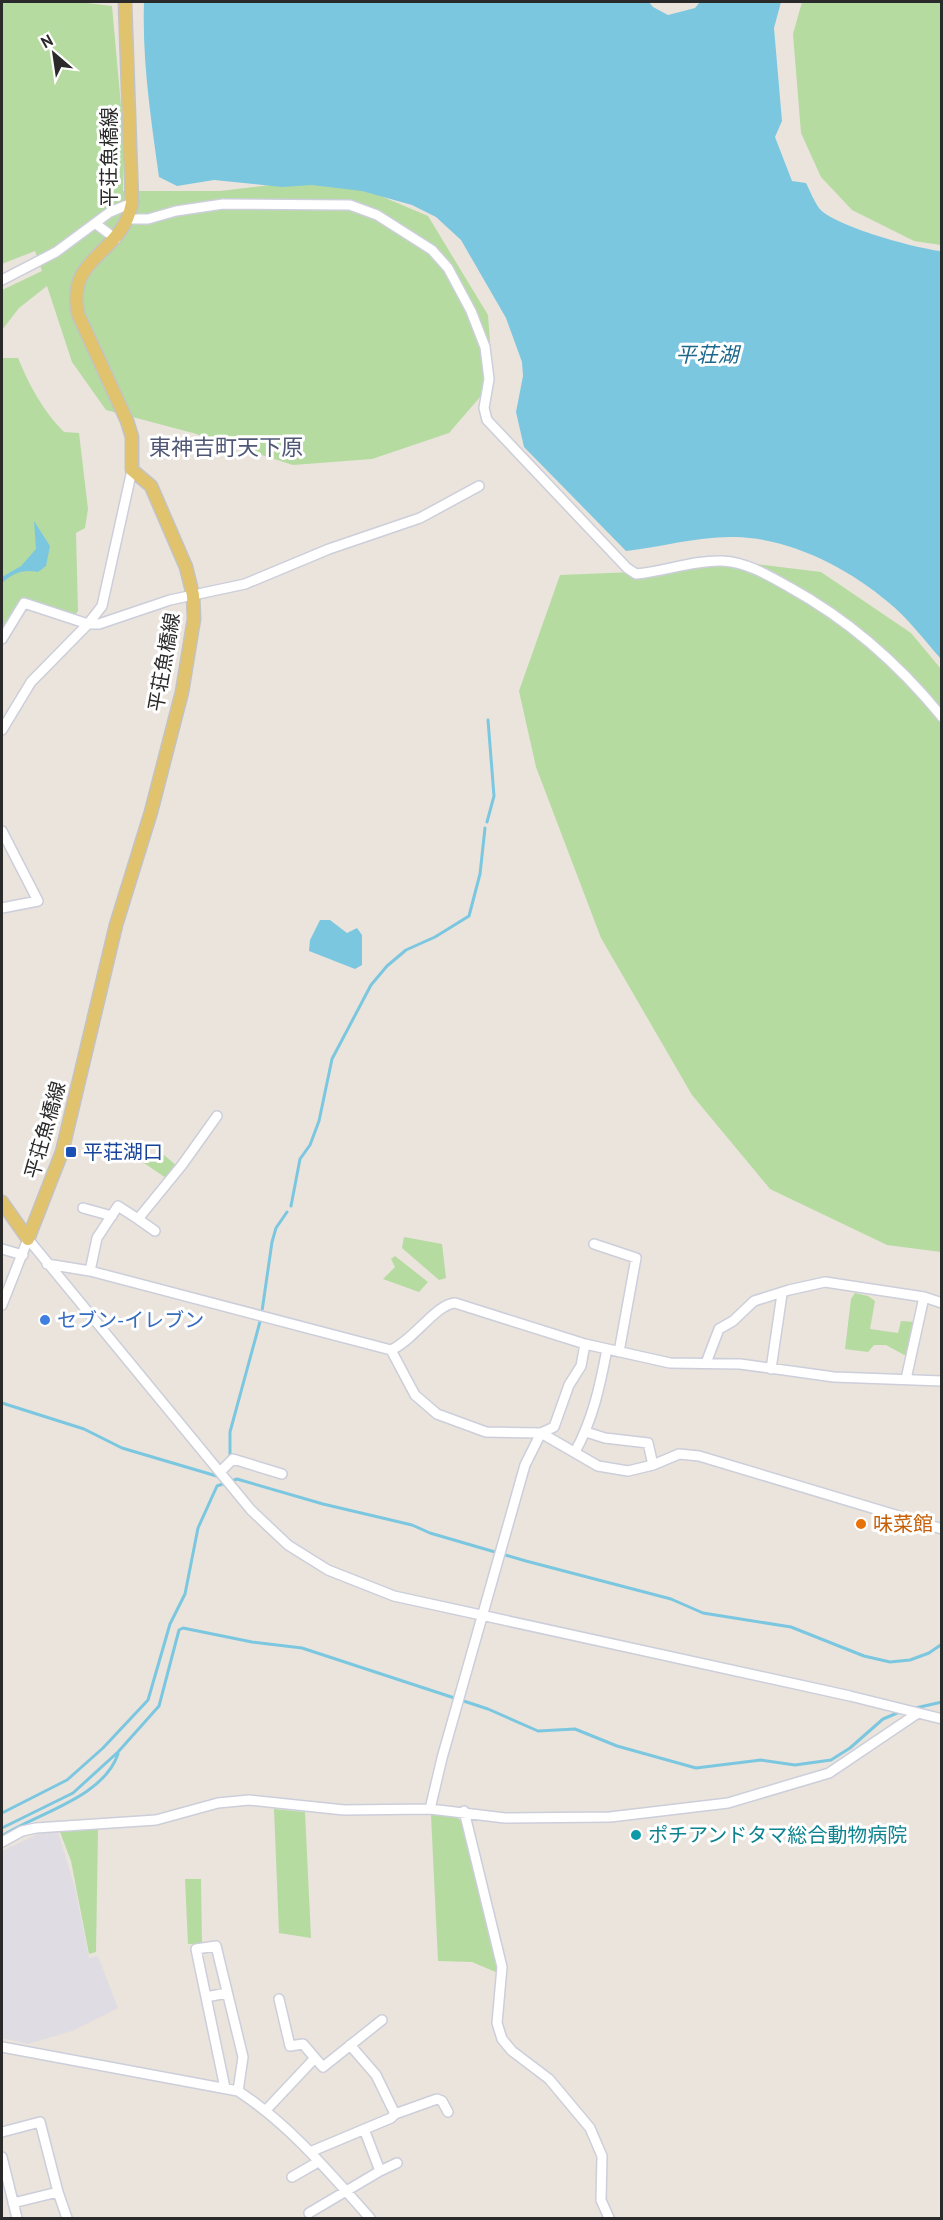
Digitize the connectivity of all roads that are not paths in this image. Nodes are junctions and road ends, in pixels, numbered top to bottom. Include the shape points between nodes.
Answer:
1 (125, 2) edge
2 (132, 203) junction
3 (129, 219) junction
4 (96, 224) junction
5 (116, 239) junction
6 (2, 280) edge
7 (132, 470) junction
8 (479, 486) dead end
9 (193, 595) junction
10 (88, 624) junction
11 (2, 639) edge
12 (942, 717) edge
13 (2, 729) edge
14 (2, 831) edge
15 (2, 908) edge
16 (217, 1116) dead end
17 (2, 1202) edge
18 (83, 1208) dead end
19 (112, 1216) junction
20 (138, 1219) junction
21 (155, 1231) dead end
22 (28, 1239) junction
23 (594, 1244) dead end
24 (2, 1249) edge
25 (23, 1255) junction
26 (47, 1264) junction
27 (90, 1271) junction
28 (782, 1294) junction
29 (924, 1297) junction
30 (942, 1303) edge
31 (2, 1305) edge
32 (585, 1344) junction
33 (607, 1349) junction
34 (391, 1350) junction
35 (619, 1352) junction
36 (706, 1363) junction
37 (771, 1369) junction
38 (906, 1380) junction
39 (942, 1381) edge
40 (585, 1432) junction
41 (541, 1433) junction
42 (575, 1452) junction
43 (652, 1465) junction
44 (224, 1469) junction
45 (282, 1474) dead end
46 (942, 1529) edge
47 (484, 1615) junction
48 (915, 1712) junction
49 (942, 1719) edge
50 (430, 1809) junction
51 (464, 1812) junction
52 (2, 1842) edge
53 (228, 1993) junction
54 (206, 1997) junction
55 (279, 1999) dead end
56 (382, 2020) dead end
57 (350, 2045) junction
58 (2, 2047) edge
59 (315, 2058) junction
60 (225, 2088) junction
61 (238, 2091) junction
62 (267, 2109) junction
63 (448, 2112) dead end
64 (395, 2114) junction
65 (364, 2129) junction
66 (2, 2132) edge
67 (310, 2152) junction
68 (2, 2157) edge
69 (318, 2162) junction
70 (397, 2163) dead end
71 (380, 2171) junction
72 (292, 2177) dead end
73 (5, 2180) edge
74 (345, 2190) junction
75 (58, 2192) junction
76 (13, 2203) junction
77 (309, 2212) dead end
78 (17, 2218) edge
79 (67, 2218) edge
80 (370, 2218) edge
81 (609, 2218) edge

1 - 2 main road, 平荘魚橋線
2 - 3 main road, 平荘魚橋線
2 - 4 street via 110,212
3 - 5 main road, 平荘魚橋線
3 - 12 street via 223,204 328,204 350,205 403,230 432,250 448,268 479,329 489,379 484,408 487,420 627,568 636,574 724,561 763,572 836,615 871,643
4 - 5 street
4 - 6 street via 38,263
5 - 7 main road, 平荘魚橋線 via 78,279 75,300 127,421 132,437
7 - 9 main road, 平荘魚橋線 via 151,486 186,567
7 - 10 street via 102,606
8 - 9 street via 420,518 329,549 245,584
9 - 10 street
9 - 22 main road, 平荘魚橋線 via 187,669 158,785 116,925 62,1152
10 - 11 street via 24,603
10 - 13 street via 31,682
14 - 15 street via 38,901
16 - 20 street via 216,1127
17 - 22 main road
18 - 19 street
19 - 20 street via 118,1206
19 - 27 street via 97,1238
20 - 21 street
22 - 25 street
22 - 26 street
23 - 35 street via 636,1258
24 - 25 street
25 - 31 street
26 - 27 street
26 - 44 street
27 - 34 street
28 - 29 street via 825,1282
28 - 36 street via 754,1301 719,1329
28 - 37 street
29 - 30 street
29 - 38 street
32 - 33 street
32 - 34 street via 455,1304 442,1307 406,1344
32 - 41 street via 581,1366 569,1385 554,1427
33 - 35 street
33 - 40 street
34 - 41 street via 415,1395 437,1414 486,1432
35 - 36 street via 670,1363
36 - 37 street
37 - 38 street
38 - 39 street
40 - 42 street
40 - 43 street via 648,1443
41 - 42 street
41 - 47 street via 525,1465
42 - 43 street via 598,1466 628,1471
43 - 46 street via 679,1454 699,1456
44 - 45 street via 233,1459
44 - 47 street via 231,1486 251,1510 288,1545 328,1570 394,1596
47 - 48 street
47 - 50 street
48 - 49 street
48 - 51 street via 829,1773 728,1803 610,1817 505,1818
50 - 51 street
50 - 52 street via 344,1810 249,1800 218,1803 156,1820 36,1828
51 - 81 street via 502,1967 497,2023 502,2039 549,2079 590,2128 602,2156 601,2200
53 - 54 street
53 - 54 street via 216,1946 196,1949
53 - 61 street via 243,2057
54 - 60 street
55 - 59 street via 290,2046 303,2044
56 - 57 street
57 - 59 street via 323,2067
57 - 64 street via 376,2075
58 - 60 street
59 - 62 street
60 - 61 street
61 - 62 street
62 - 67 street
63 - 64 street via 437,2099
64 - 65 street
65 - 67 street
65 - 71 street
66 - 75 street via 40,2122
67 - 69 street
68 - 73 street
69 - 72 street
69 - 74 street
70 - 71 street
71 - 74 street
73 - 76 street
74 - 77 street
74 - 80 street
75 - 76 street
75 - 79 street
76 - 78 street

